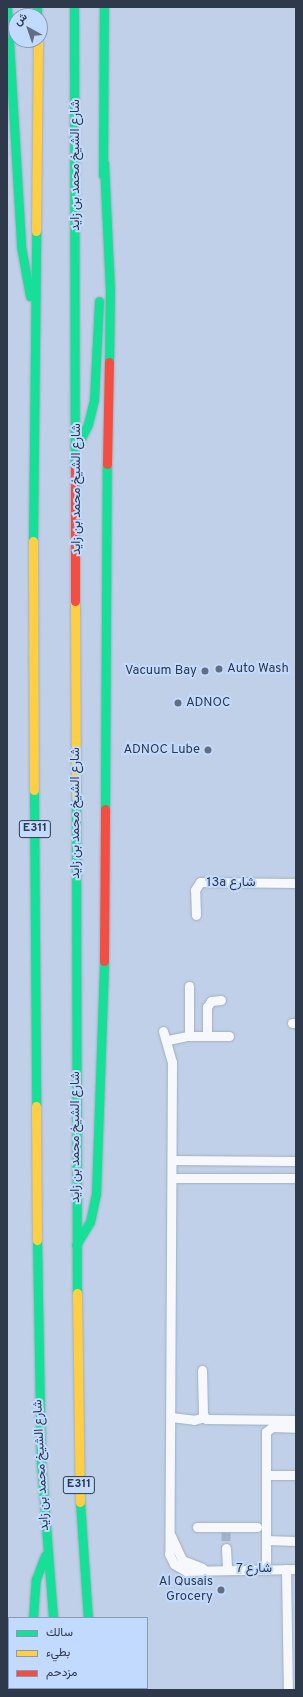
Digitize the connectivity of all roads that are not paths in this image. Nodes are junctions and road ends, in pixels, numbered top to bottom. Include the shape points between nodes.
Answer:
1 (7, 7) edge
2 (74, 7) edge
3 (104, 7) edge
4 (38, 48) edge
5 (104, 163) junction
6 (37, 327) junction
7 (77, 445) junction
8 (296, 883) edge
9 (196, 915) dead end
10 (189, 986) dead end
11 (221, 1000) dead end
12 (189, 1010) junction
13 (206, 1010) junction
14 (189, 1036) junction
15 (207, 1036) junction
16 (229, 1036) dead end
17 (172, 1160) junction
18 (296, 1161) edge
19 (172, 1178) junction
20 (296, 1178) edge
21 (76, 1246) junction
22 (202, 1370) dead end
23 (171, 1418) junction
24 (204, 1418) junction
25 (296, 1420) edge
26 (296, 1428) edge
27 (266, 1474) junction
28 (296, 1475) edge
29 (197, 1527) dead end
30 (256, 1527) dead end
31 (266, 1540) junction
32 (296, 1541) edge
33 (226, 1548) tunnel mouth
34 (46, 1554) junction
35 (227, 1569) junction
36 (266, 1569) junction
37 (286, 1569) junction
38 (296, 1569) edge
39 (33, 1617) edge
40 (52, 1617) edge
41 (88, 1617) edge
42 (288, 1690) edge

1 - 6 highway via 21,246
2 - 7 highway, شارع الشيخ محمد بن زايد / E311
3 - 5 highway
4 - 6 highway, شارع الشيخ محمد بن زايد / E311
5 - 7 highway via 94,400 88,424
5 - 21 highway via 110,283 104,662 105,916 96,1194 90,1222
6 - 34 highway, شارع الشيخ محمد بن زايد / E311 via 33,595 37,1329
7 - 21 highway, شارع الشيخ محمد بن زايد / E311
8 - 9 street, 13a شارع via 200,882 195,890
10 - 12 street
11 - 13 street via 211,1002
12 - 13 street
12 - 14 street
13 - 15 street
14 - 15 street
14 - 17 street via 165,1035 172,1062
15 - 16 street
17 - 18 street
17 - 19 street
19 - 20 street
19 - 23 street
21 - 41 highway, شارع الشيخ محمد بن زايد / E311 via 78,1468
22 - 24 street
23 - 24 street
23 - 35 street, شارع 7 via 170,1531 175,1549 182,1560 193,1566
24 - 25 street
26 - 27 street via 272,1427 266,1431
27 - 28 street
27 - 31 street
29 - 30 street
31 - 32 street
31 - 36 street
33 - 35 street
34 - 39 highway via 36,1579
34 - 40 highway, شارع الشيخ محمد بن زايد / E311
35 - 36 street, شارع 7
36 - 37 street, شارع 7
37 - 38 street, شارع 7
37 - 42 street

